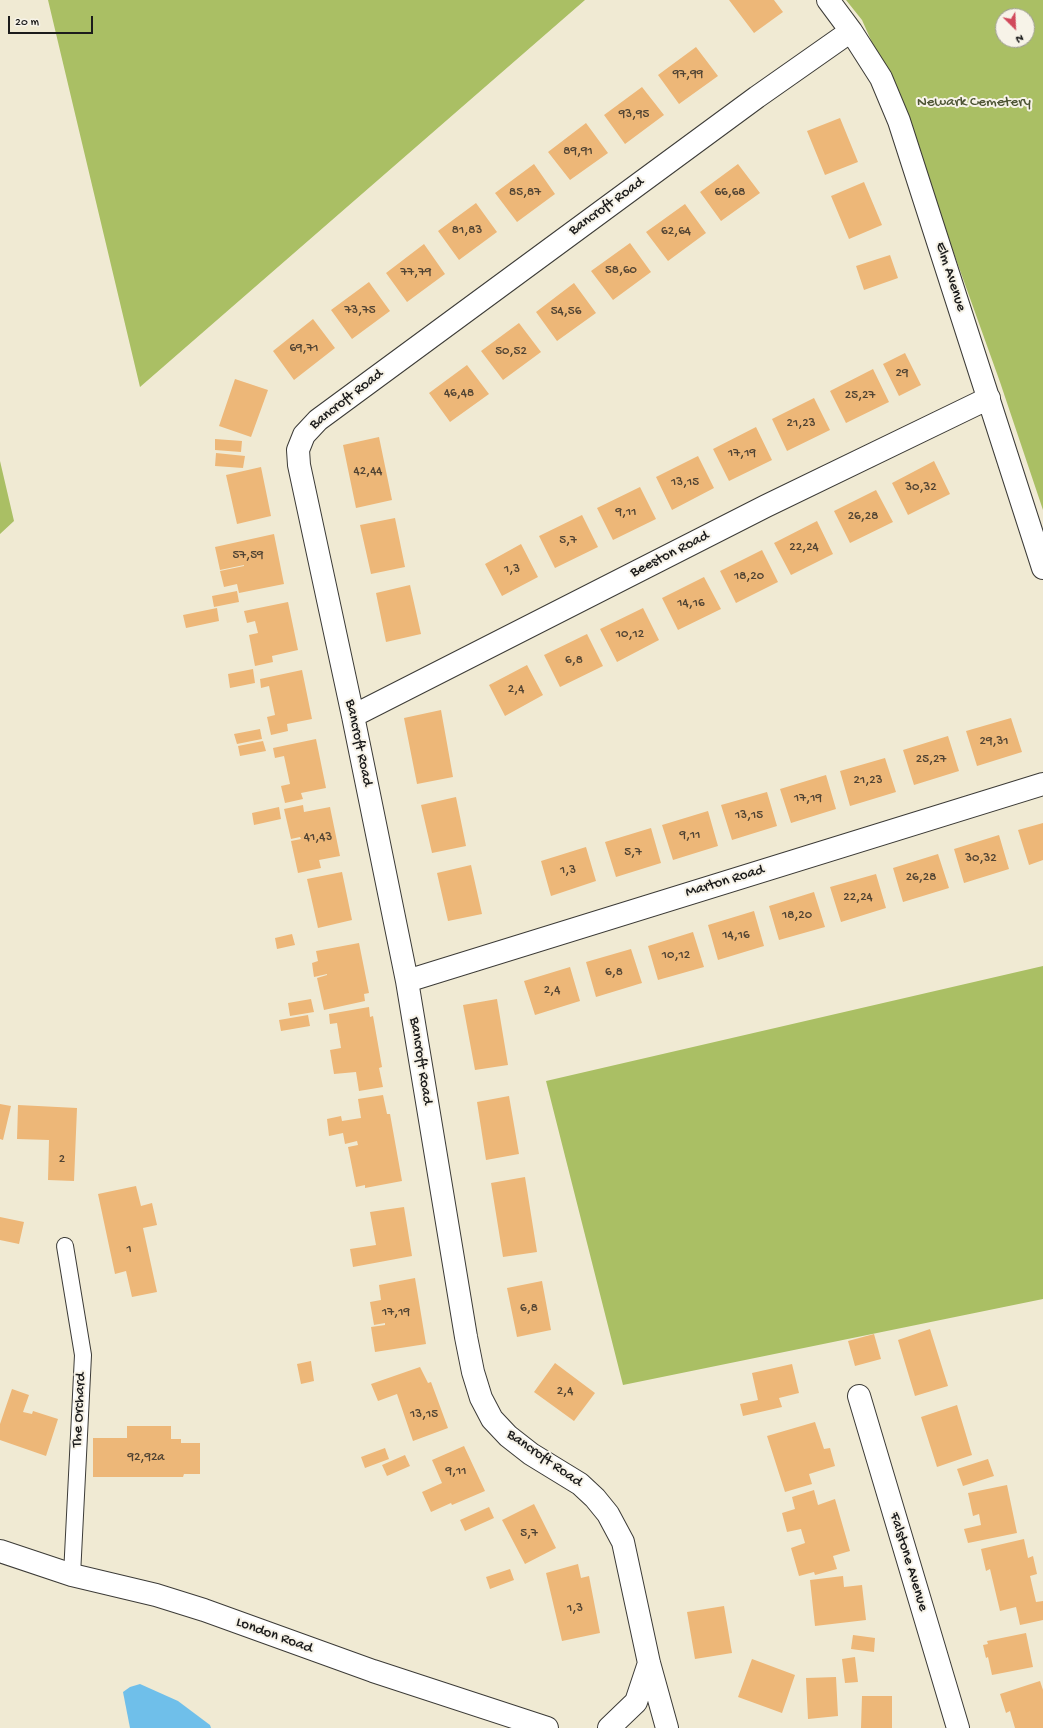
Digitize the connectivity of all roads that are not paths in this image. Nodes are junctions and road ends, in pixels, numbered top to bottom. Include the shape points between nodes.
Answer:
1 (828, 0) edge
2 (851, 31) junction
3 (990, 398) junction
4 (1043, 568) edge
5 (353, 716) junction
6 (1043, 784) edge
7 (406, 981) junction
8 (65, 1246) dead end
9 (859, 1396) dead end
10 (0, 1551) edge
11 (72, 1575) junction
12 (649, 1663) junction
13 (547, 1728) edge
14 (609, 1728) edge
15 (667, 1728) edge
16 (958, 1728) edge

1 - 2 street, Elm Avenue
2 - 3 street, Elm Avenue via 881,78 899,121
2 - 5 street, Bancroft Road via 330,410 304,435 298,450 299,464
3 - 4 street, Elm Avenue
3 - 5 street, Beeston Road via 766,506
5 - 7 street, Bancroft Road
6 - 7 street, Marton Road
7 - 12 street, Bancroft Road via 466,1337 481,1398 492,1419 508,1436 531,1454 580,1484 608,1514 623,1542
8 - 11 lane, The Orchard via 83,1355
9 - 16 street, Falstone Avenue
10 - 11 street, London Road
11 - 13 street, London Road via 156,1595 204,1610 373,1671
12 - 14 street via 636,1702
12 - 15 street, Bancroft Road

